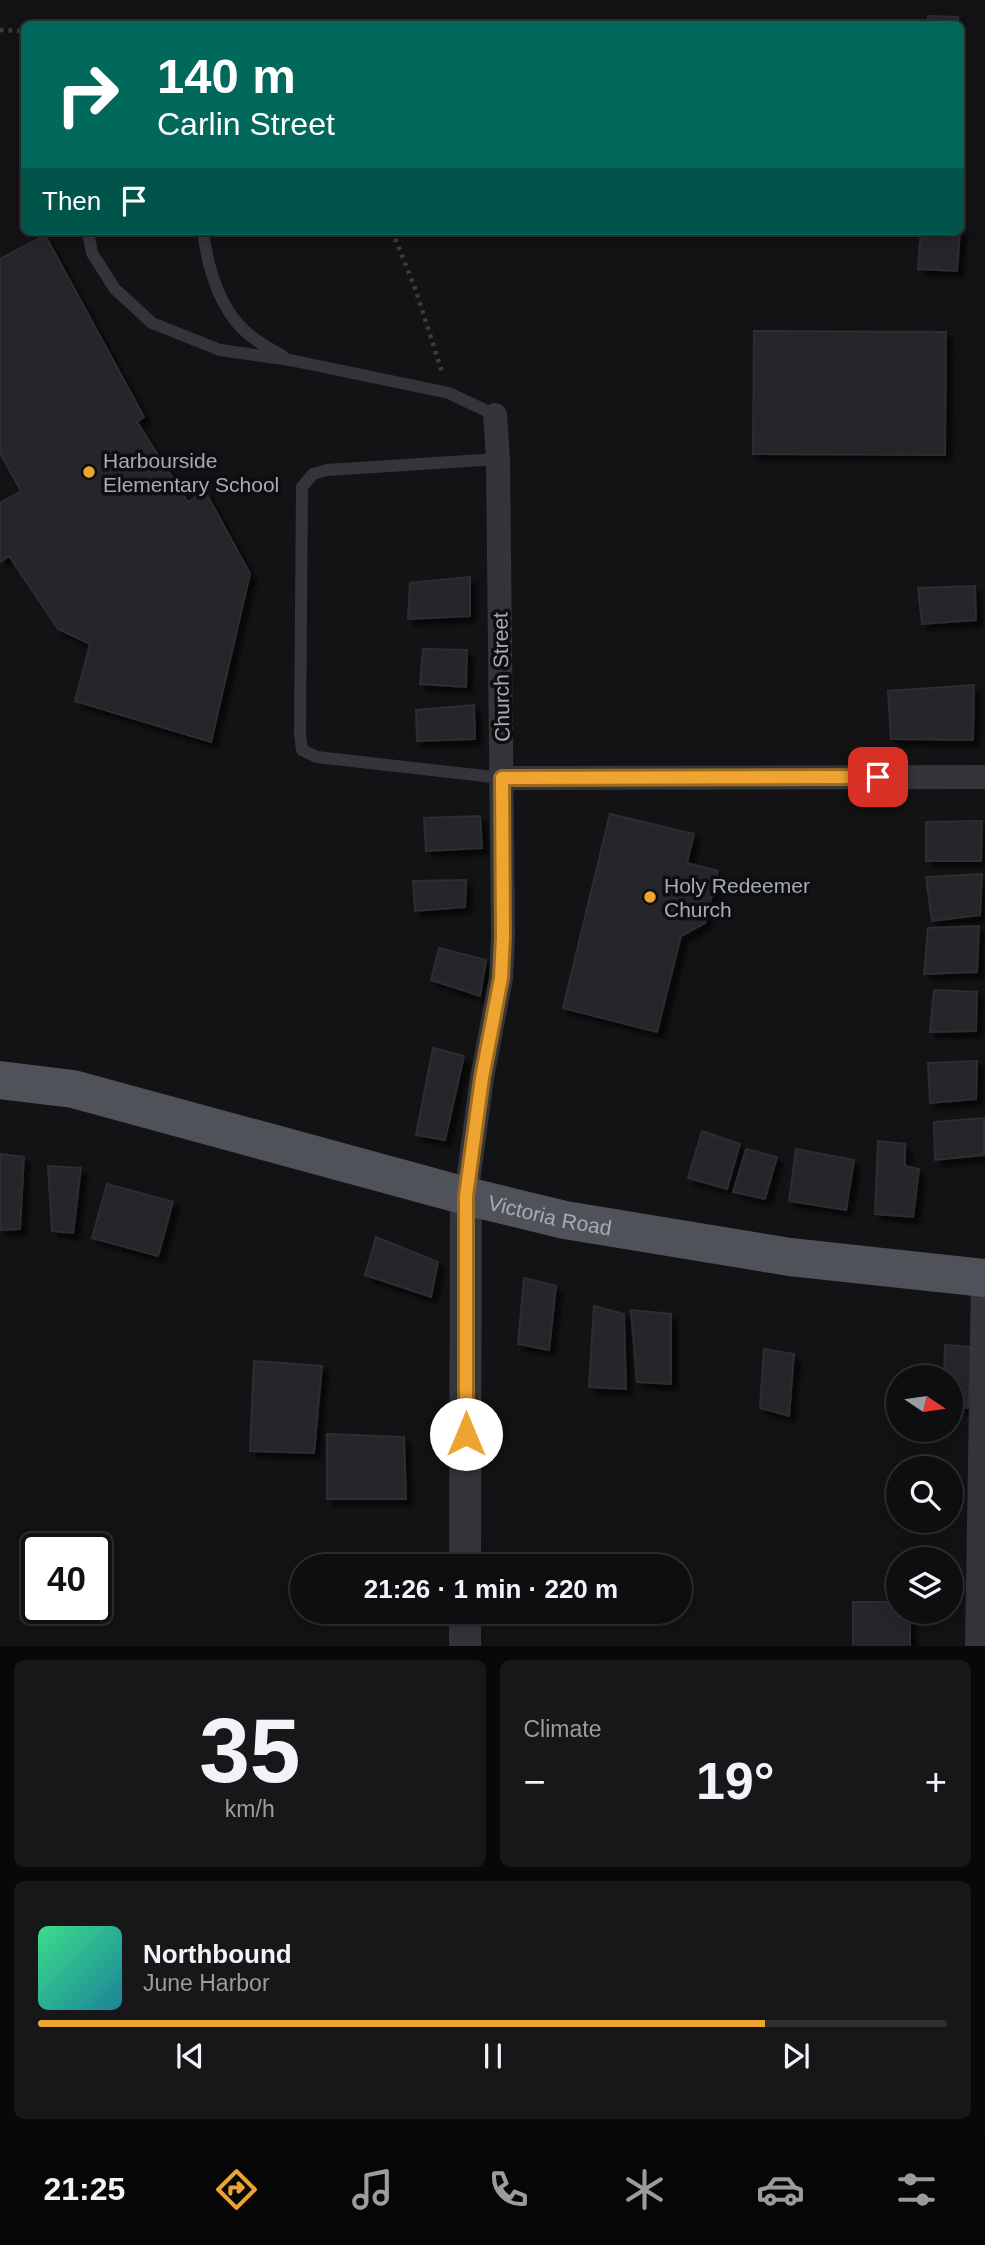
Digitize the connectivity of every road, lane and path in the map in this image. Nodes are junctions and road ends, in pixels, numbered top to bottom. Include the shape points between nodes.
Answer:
1 (0, 30) edge
2 (21, 31) edge
3 (89, 235) edge
4 (204, 235) edge
5 (394, 235) edge
6 (290, 360) junction
7 (449, 393) junction
8 (495, 415) joint
9 (498, 459) junction
10 (985, 776) edge
11 (502, 778) junction
12 (0, 1080) edge
13 (466, 1196) junction
14 (984, 1278) edge
15 (466, 1554) edge
16 (465, 1624) edge
17 (465, 1646) edge
18 (977, 1646) edge

1 - 2 path
3 - 6 lane via 92,253 115,289 152,323 220,350
4 - 6 lane via 214,281 239,325
5 - 7 path
6 - 7 lane
7 - 8 lane
8 - 9 street, Church Street
9 - 11 street, Church Street
9 - 11 lane via 327,470 313,474 302,487 300,734 302,750 317,757
10 - 11 street
11 - 13 street, Church Street via 501,978
12 - 13 main road, Victoria Road via 73,1089
13 - 14 main road, Victoria Road via 565,1220 772,1254
13 - 15 street, Church Street
14 - 18 street
16 - 17 street

